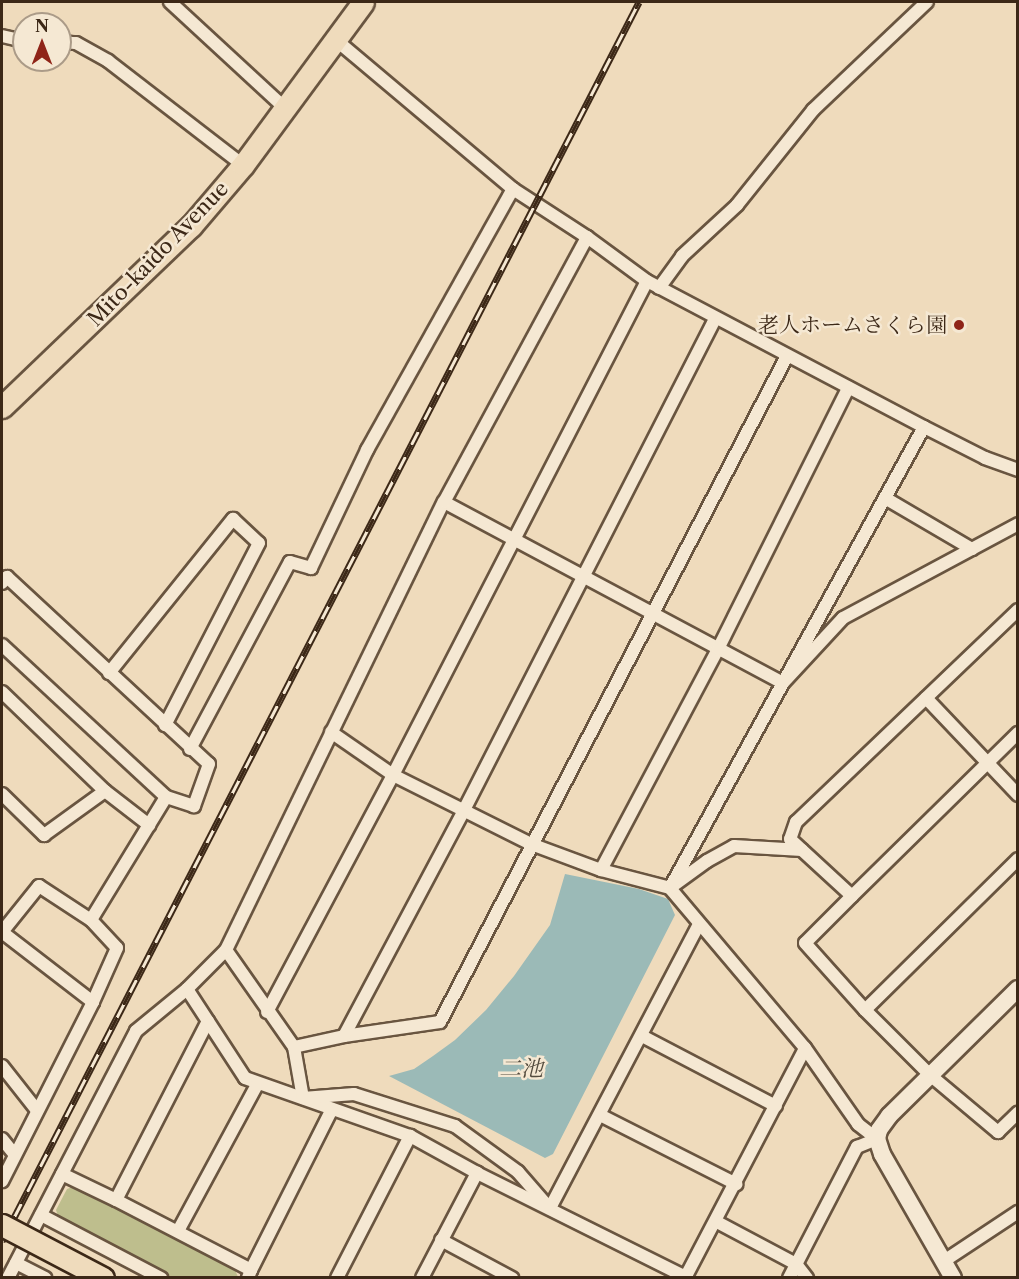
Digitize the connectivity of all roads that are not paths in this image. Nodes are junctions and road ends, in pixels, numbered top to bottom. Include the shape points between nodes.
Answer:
1 (170, 2) edge
2 (363, 2) edge
3 (927, 2) edge
4 (336, 40) junction
5 (72, 43) edge
6 (285, 108) junction
7 (243, 165) junction
8 (513, 189) junction
9 (587, 237) junction
10 (647, 281) junction
11 (659, 288) junction
12 (715, 319) junction
13 (787, 356) junction
14 (848, 387) junction
15 (2, 407) edge
16 (924, 428) junction
17 (1017, 470) edge
18 (885, 498) junction
19 (444, 502) junction
20 (1017, 524) edge
21 (515, 540) junction
22 (972, 549) junction
23 (583, 576) junction
24 (2, 584) edge
25 (1017, 610) edge
26 (651, 614) junction
27 (2, 645) edge
28 (718, 649) junction
29 (109, 673) junction
30 (783, 683) junction
31 (2, 692) edge
32 (926, 698) junction
33 (165, 725) junction
34 (331, 732) junction
35 (1017, 733) edge
36 (190, 749) junction
37 (987, 762) junction
38 (393, 775) junction
39 (105, 791) junction
40 (2, 794) edge
41 (1017, 795) edge
42 (166, 797) junction
43 (463, 812) junction
44 (149, 825) junction
45 (531, 844) junction
46 (802, 850) junction
47 (1017, 859) edge
48 (601, 870) junction
49 (670, 888) junction
50 (852, 896) junction
51 (91, 920) junction
52 (699, 924) junction
53 (2, 932) edge
54 (226, 950) junction
55 (188, 989) junction
56 (1017, 989) edge
57 (93, 1002) junction
58 (865, 1010) junction
59 (267, 1012) junction
60 (208, 1021) junction
61 (344, 1036) junction
62 (642, 1036) junction
63 (294, 1047) junction
64 (805, 1048) junction
65 (2, 1066) edge
66 (930, 1075) junction
67 (258, 1083) junction
68 (303, 1098) junction
69 (776, 1106) junction
70 (36, 1109) junction
71 (332, 1109) junction
72 (1017, 1113) edge
73 (600, 1115) junction
74 (410, 1136) junction
75 (2, 1139) edge
76 (877, 1139) junction
77 (14, 1154) junction
78 (477, 1173) junction
79 (62, 1174) junction
80 (2, 1181) edge
81 (736, 1184) junction
82 (116, 1200) junction
83 (550, 1208) junction
84 (1017, 1212) edge
85 (41, 1215) junction
86 (717, 1222) junction
87 (2, 1225) edge
88 (178, 1231) junction
89 (441, 1240) junction
90 (944, 1261) junction
91 (16, 1263) junction
92 (796, 1264) junction
93 (249, 1274) edge
94 (509, 1277) edge
95 (686, 1277) edge
96 (8, 1278) edge
97 (45, 1278) edge
98 (103, 1278) edge
99 (161, 1278) edge
100 (337, 1278) edge
101 (422, 1278) edge
102 (789, 1278) edge
103 (807, 1278) edge
104 (953, 1278) edge

1 - 6 street
2 - 4 highway, Mito-kaido Avenue
3 - 11 street via 813,110 737,205 682,256
4 - 6 highway, Mito-kaido Avenue
4 - 8 street
5 - 7 street via 108,61
6 - 7 highway, Mito-kaido Avenue
7 - 15 highway, Mito-kaido Avenue via 191,226
8 - 9 street
8 - 36 street via 367,450 311,568 290,562
9 - 10 street
9 - 19 street
10 - 11 street
10 - 21 street
11 - 12 street
12 - 13 street
12 - 23 street
13 - 14 street
13 - 26 street
14 - 16 street
14 - 28 street
16 - 17 street
16 - 18 street
18 - 22 street
18 - 30 street
19 - 21 street
19 - 34 street
20 - 22 street
21 - 23 street
21 - 38 street
22 - 30 street via 843,618
23 - 26 street
23 - 43 street
24 - 29 street via 7,577
25 - 32 street
26 - 28 street
26 - 45 street
27 - 42 street
28 - 30 street
28 - 48 street
29 - 33 street
29 - 33 street via 233,519 259,543
30 - 49 street
31 - 39 street
32 - 37 street
32 - 46 street via 796,822 790,838
33 - 36 street
34 - 38 street
34 - 54 street
35 - 37 street
36 - 42 street via 209,764 194,806
37 - 41 street
37 - 50 street
38 - 43 street
38 - 59 street
39 - 40 street via 44,835
39 - 44 street
42 - 44 street
43 - 45 street
43 - 61 street
44 - 51 street
45 - 48 street
45 - 61 street via 440,1022
46 - 49 street via 734,846
46 - 50 street
47 - 58 street
48 - 49 street
49 - 52 street
50 - 58 street via 805,943
51 - 53 street via 39,886
51 - 57 street via 117,948
52 - 62 street
52 - 64 street
53 - 57 street
54 - 55 street
54 - 59 street
55 - 60 street
55 - 79 street via 136,1031
56 - 66 street
57 - 70 street
58 - 66 street
59 - 63 street
60 - 67 street via 245,1078
60 - 82 street
61 - 63 street
62 - 69 street
62 - 73 street
63 - 68 street
64 - 69 street
64 - 76 street via 858,1124
65 - 70 street
66 - 72 street via 998,1132
66 - 76 street via 882,1125
67 - 68 street
67 - 88 street
68 - 71 street
68 - 83 street via 354,1094 454,1126 518,1172
69 - 81 street
70 - 77 street
71 - 74 street
71 - 93 street
73 - 81 street
73 - 83 street
74 - 78 street
74 - 100 street
75 - 77 street
76 - 90 street
76 - 92 street via 857,1147
77 - 80 street
78 - 83 street
78 - 89 street
79 - 82 street
79 - 85 street
81 - 86 street
82 - 88 street
83 - 95 street
84 - 90 street
85 - 91 street
85 - 99 street
86 - 92 street
86 - 95 street
87 - 98 highway, bridge
88 - 93 street
89 - 94 street
89 - 101 street
90 - 104 street
91 - 96 street
91 - 97 street
92 - 102 street
92 - 103 street

